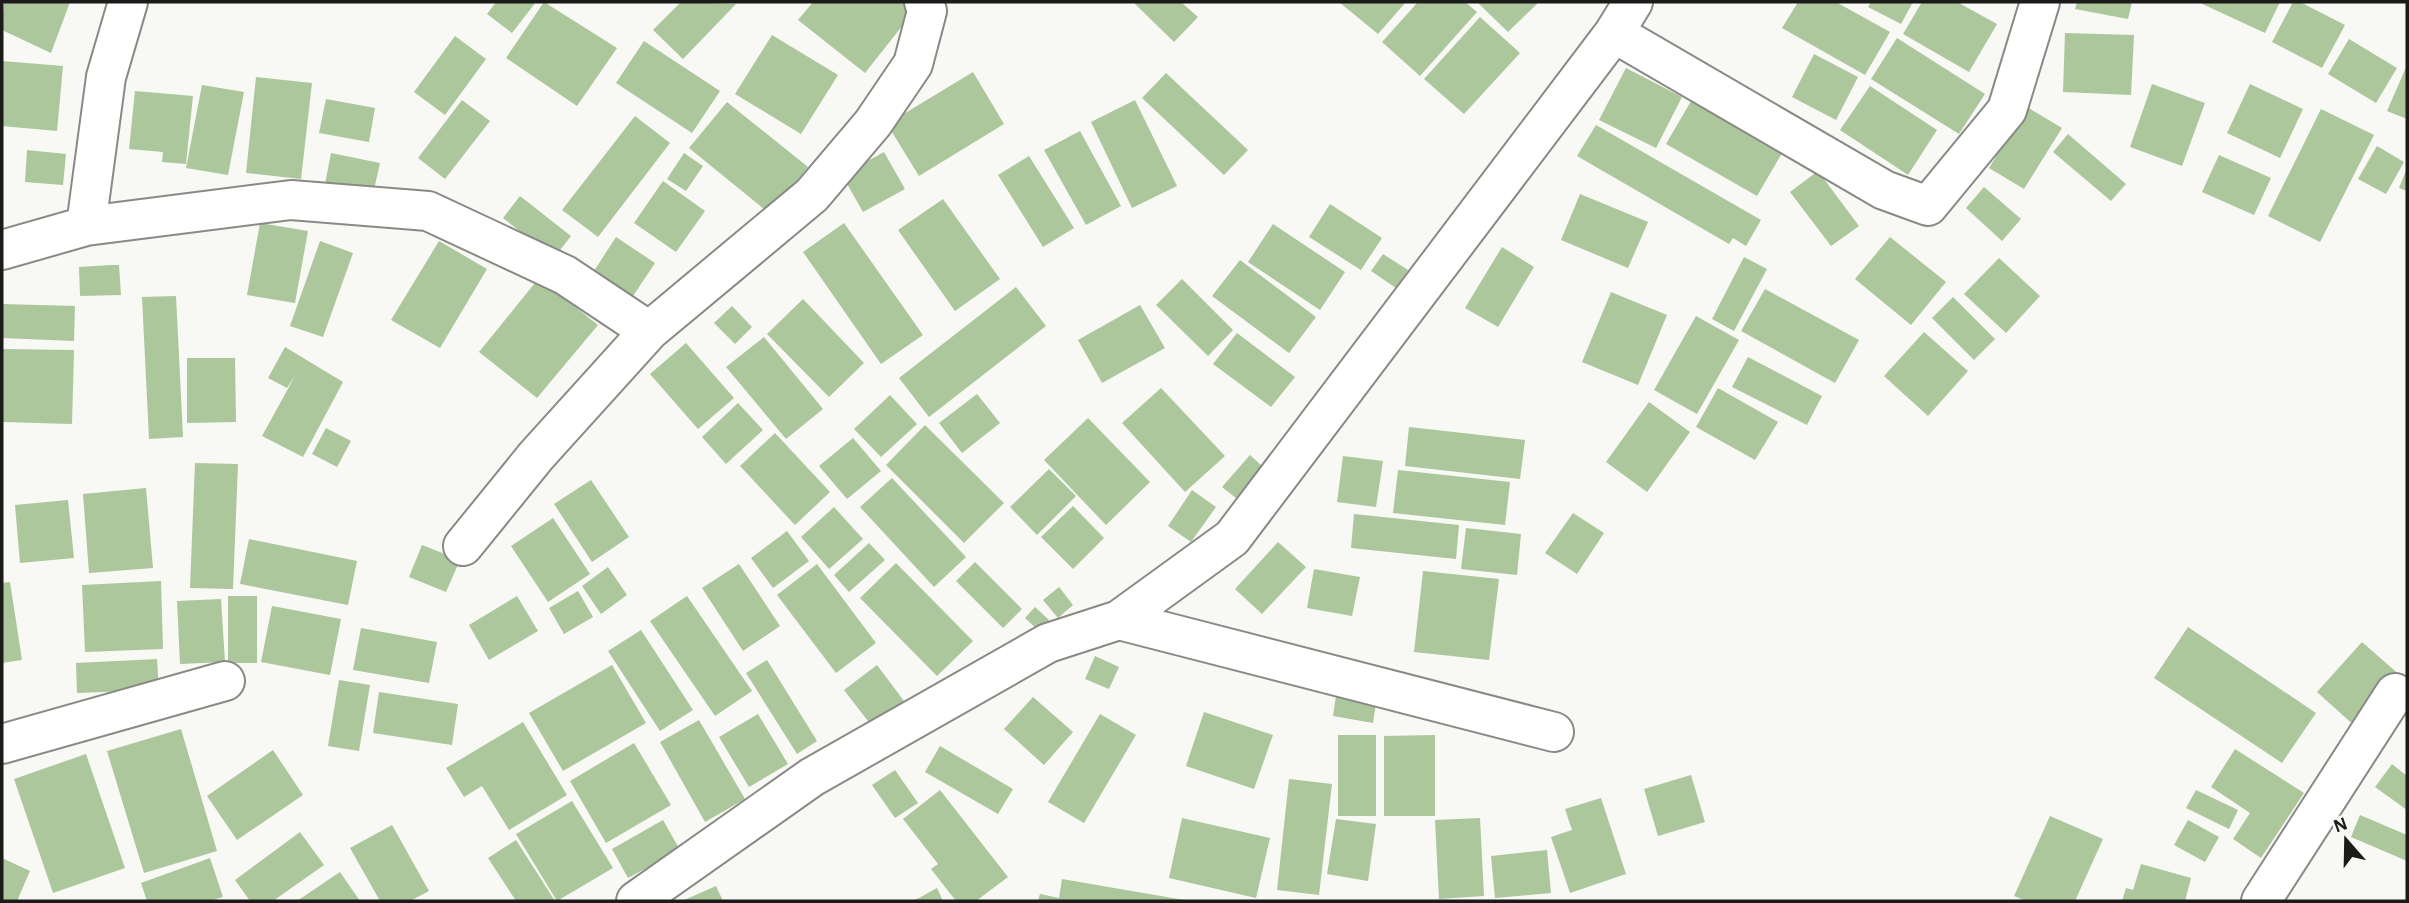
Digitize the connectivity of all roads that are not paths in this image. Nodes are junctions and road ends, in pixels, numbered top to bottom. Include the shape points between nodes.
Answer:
1 (128, 2) edge
2 (924, 2) edge
3 (2040, 2) edge
4 (1623, 17) edge
5 (86, 226) junction
6 (2, 250) edge
7 (649, 331) junction
8 (463, 546) dead end
9 (1119, 620) junction
10 (225, 681) dead end
11 (2395, 693) dead end
12 (1554, 732) dead end
13 (2, 744) edge
14 (636, 901) edge
15 (2262, 901) edge

1 - 5 street via 106,77
2 - 7 street via 928,11 913,64 847,154 812,195
3 - 4 street via 2007,110 1927,206 1884,190
4 - 9 street via 1232,538
5 - 6 street
5 - 7 street via 291,200 428,211 565,275
7 - 8 street via 536,456
9 - 12 street
9 - 14 street via 1048,643 812,777
10 - 13 street
11 - 15 street

